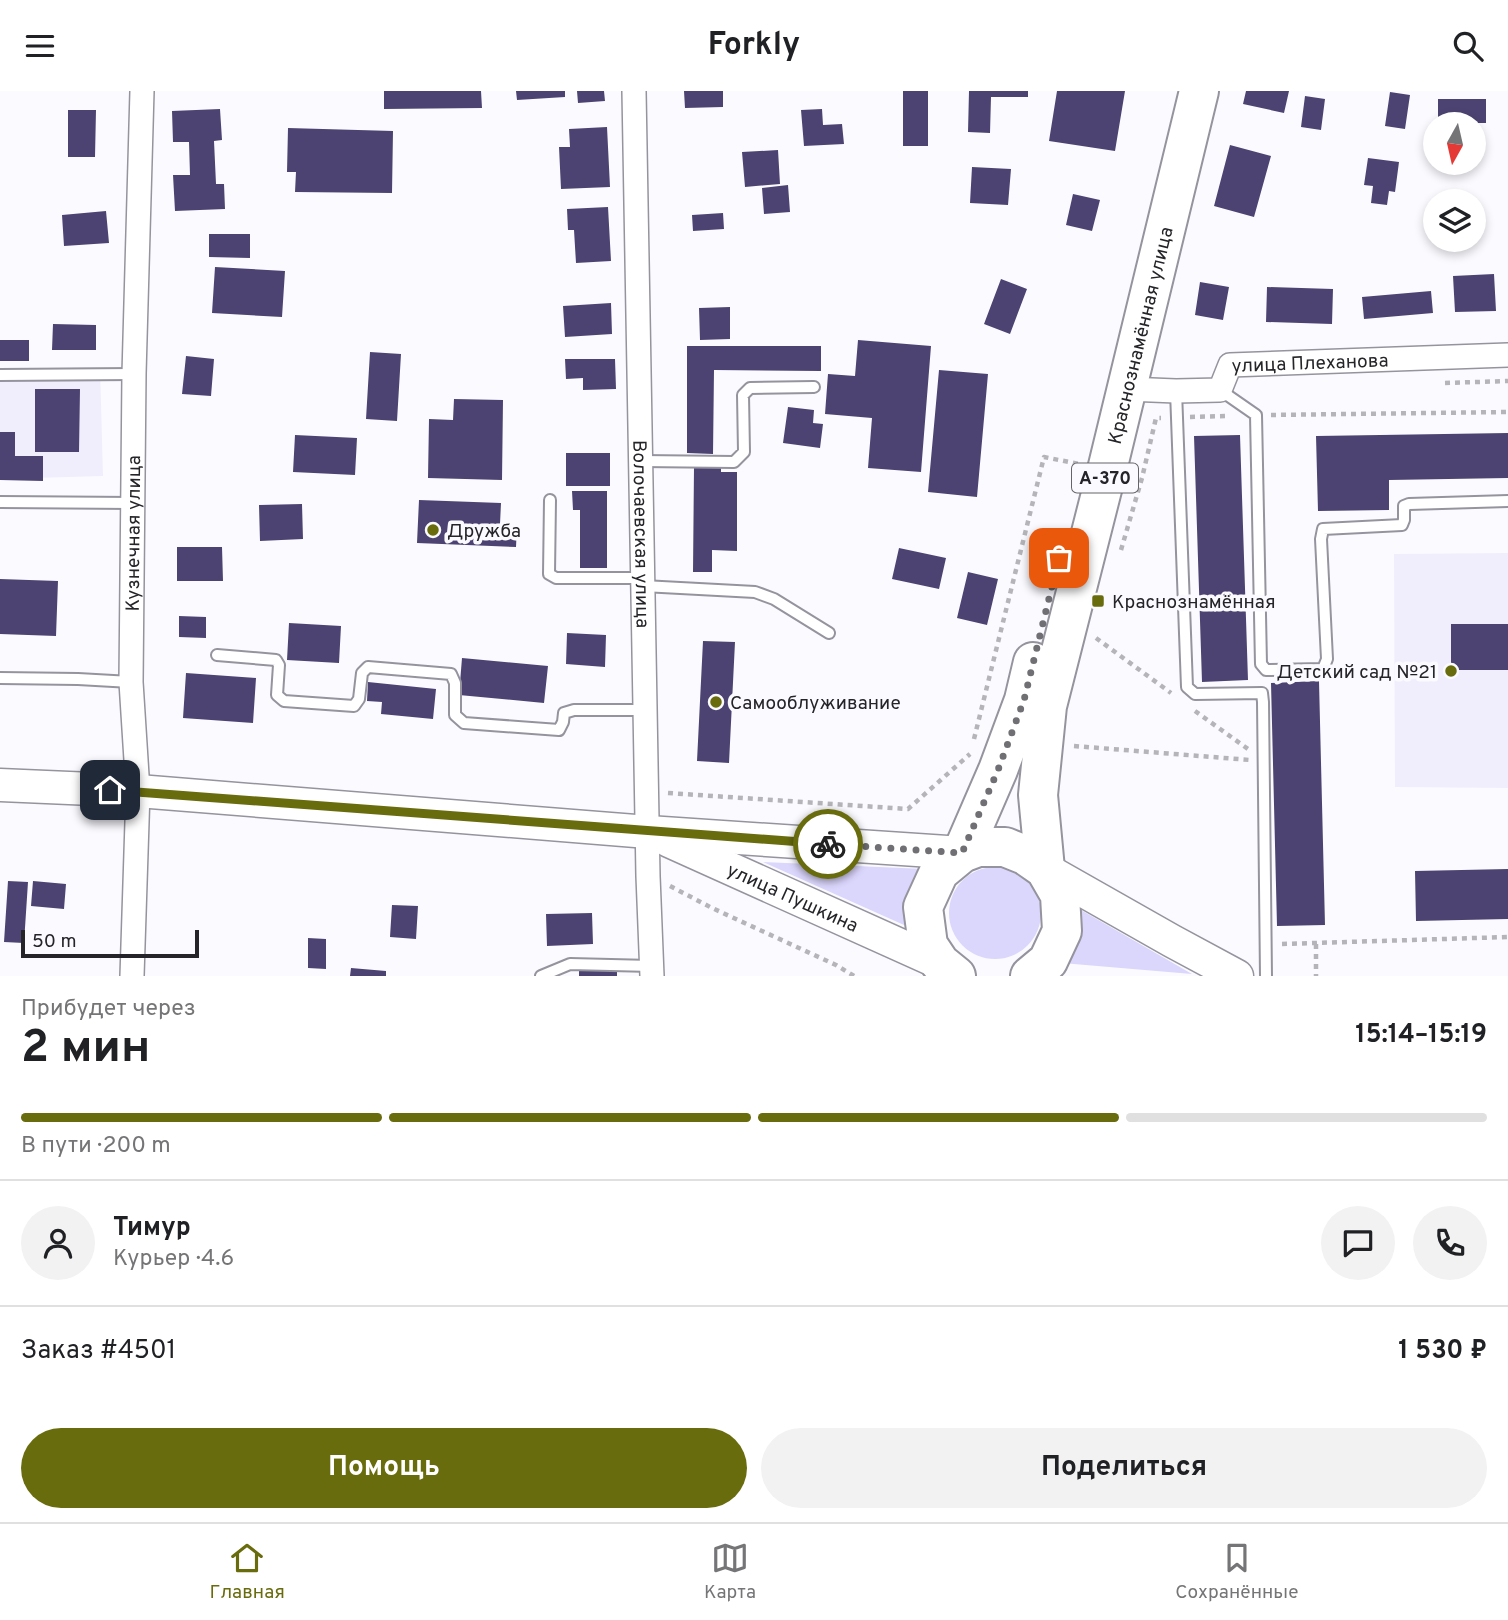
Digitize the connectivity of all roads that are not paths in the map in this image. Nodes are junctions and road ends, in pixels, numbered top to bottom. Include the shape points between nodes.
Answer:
1 (142, 91) edge
2 (634, 91) edge
3 (1175, 91) edge
4 (1199, 91) edge
5 (1508, 355) edge
6 (134, 374) junction
7 (0, 375) edge
8 (814, 387) dead end
9 (1127, 389) junction
10 (1220, 390) junction
11 (1176, 391) junction
12 (641, 461) junction
13 (1111, 471) junction
14 (550, 500) dead end
15 (1508, 501) edge
16 (0, 502) edge
17 (133, 503) junction
18 (643, 582) junction
19 (829, 633) dead end
20 (217, 655) dead end
21 (0, 678) edge
22 (131, 682) junction
23 (646, 710) junction
24 (0, 785) edge
25 (138, 791) junction
26 (648, 832) junction
27 (962, 853) junction
28 (1045, 869) junction
29 (652, 971) edge
30 (947, 972) edge
31 (132, 976) edge
32 (541, 976) edge
33 (1030, 976) edge
34 (1237, 976) edge
35 (1266, 976) edge

1 - 6 street, Кузнечная улица
2 - 12 street, Волочаевская улица
3 - 13 highway, Краснознамённая улица / А-370
4 - 9 highway, Краснознамённая улица / А-370
5 - 10 street, улица Плеханова via 1230,365
6 - 7 lane
6 - 17 street, Кузнечная улица
8 - 12 lane via 750,388 743,395 744,452 734,462
9 - 11 street, улица Плеханова
9 - 13 highway, Краснознамённая улица / А-370
10 - 11 street, улица Плеханова
10 - 15 lane via 1256,415 1261,664 1266,670 1323,669 1327,659 1323,529 1402,525 1404,506 1409,504
11 - 35 lane via 1187,687 1195,694 1262,693 1264,702
12 - 18 street, Волочаевская улица
13 - 27 highway, Краснознамённая улица / А-370 via 1052,580 1024,700
13 - 28 highway, Краснознамённая улица / А-370 via 1047,706 1038,795
14 - 18 lane via 550,574
16 - 17 lane
17 - 22 street, Кузнечная улица
18 - 19 lane via 755,592
18 - 23 street, Волочаевская улица
20 - 23 lane via 276,660 277,695 284,701 354,706 362,673 368,667 451,674 455,715 464,723 559,730 564,713 574,709
21 - 22 lane
22 - 25 street, Кузнечная улица
23 - 26 street, Волочаевская улица
24 - 25 main road, улица Пушкина
25 - 26 main road, улица Пушкина
25 - 31 street, Кузнечная улица
26 - 27 main road, улица Пушкина
26 - 29 street, Волочаевская улица
26 - 30 main road, улица Пушкина
27 - 28 highway via 978,847 1005,847
27 - 30 highway, А-370 via 939,872 923,907 928,945
28 - 33 highway, А-370 via 1060,895 1062,932 1048,961
28 - 34 main road
29 - 32 lane via 570,964

